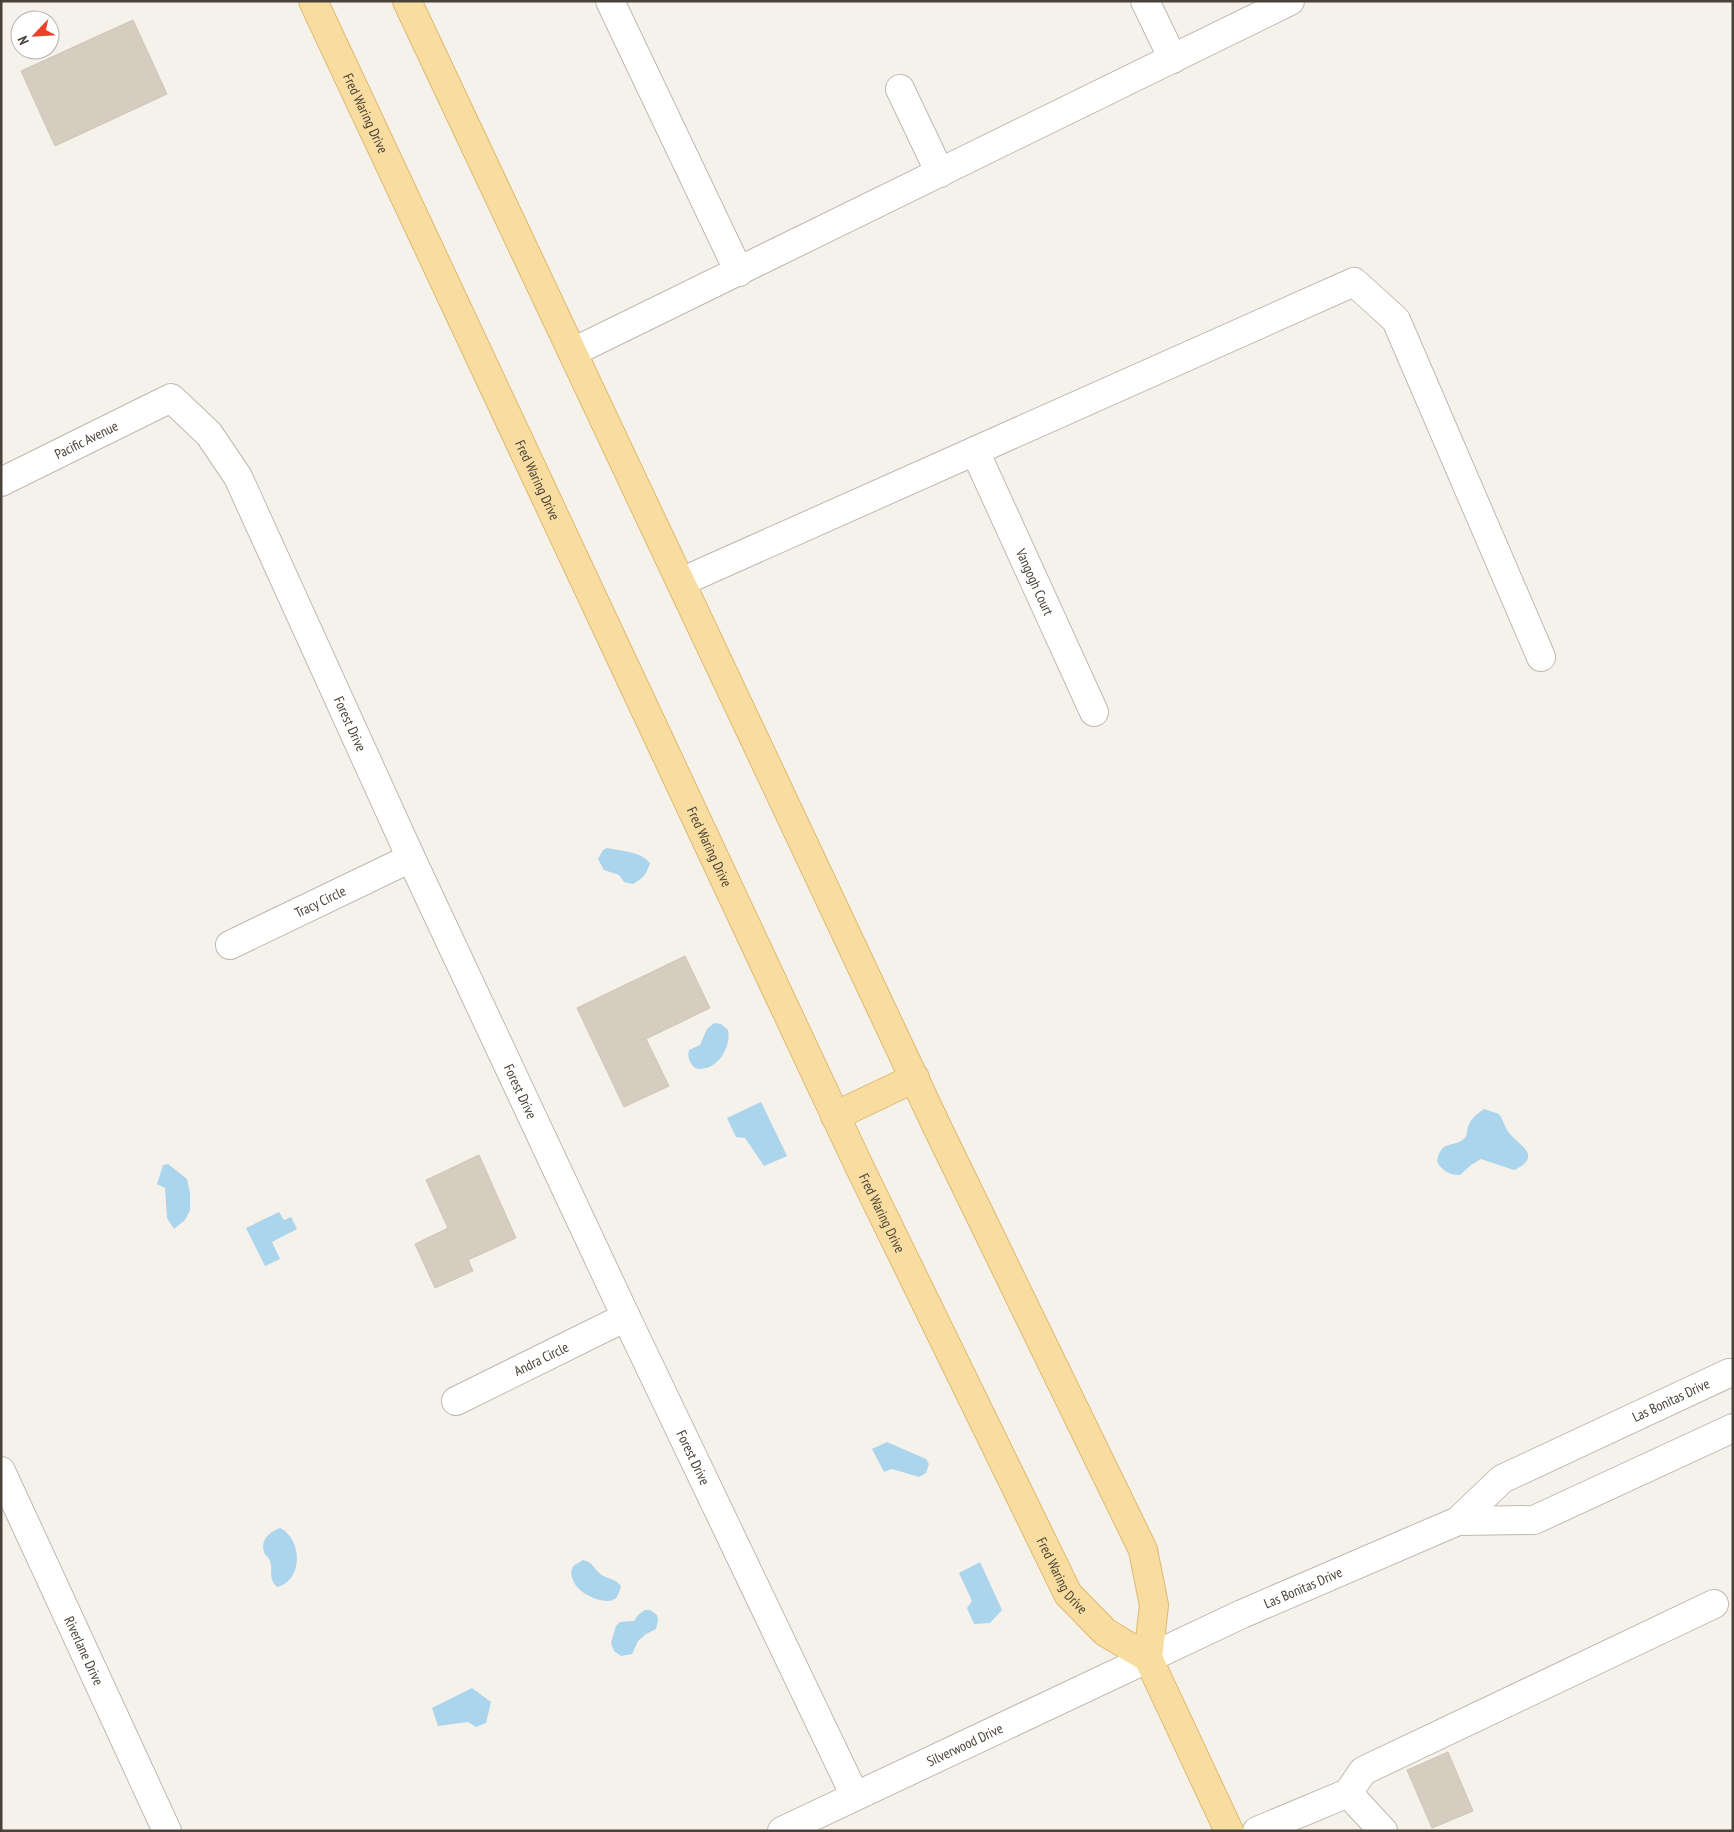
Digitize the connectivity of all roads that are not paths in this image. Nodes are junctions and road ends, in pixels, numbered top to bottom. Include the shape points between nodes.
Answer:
1 (313, 1) edge
2 (407, 1) edge
3 (610, 1) edge
4 (1145, 1) edge
5 (1290, 1) edge
6 (1172, 59) junction
7 (900, 88) dead end
8 (940, 173) junction
9 (739, 272) junction
10 (572, 352) junction
11 (171, 398) joint
12 (975, 451) junction
13 (1, 482) edge
14 (681, 582) junction
15 (1541, 657) dead end
16 (1094, 712) dead end
17 (411, 858) junction
18 (230, 945) dead end
19 (915, 1078) junction
20 (835, 1116) junction
21 (626, 1317) junction
22 (1733, 1374) edge
23 (456, 1401) dead end
24 (1733, 1428) edge
25 (1, 1471) edge
26 (1458, 1521) junction
27 (1714, 1604) dead end
28 (1148, 1658) junction
29 (1348, 1793) junction
30 (855, 1796) junction
31 (814, 1824) edge
32 (167, 1831) edge
33 (782, 1831) edge
34 (1229, 1831) edge
35 (1257, 1831) edge
36 (1383, 1831) edge

1 - 20 main road, Fred Waring Drive
2 - 10 main road
3 - 9 street
4 - 6 street
5 - 6 street
6 - 8 street
7 - 8 street
8 - 9 street
9 - 10 street
10 - 14 main road
11 - 13 street, Pacific Avenue
11 - 17 street, Forest Drive via 209,434 238,477
12 - 14 street
12 - 15 street via 1354,282 1396,320
12 - 16 street, Vangogh Court
14 - 19 main road
17 - 18 street, Tracy Circle
17 - 21 street, Forest Drive
19 - 20 main road
19 - 28 main road via 1143,1550 1154,1605
20 - 28 main road, Fred Waring Drive via 1068,1594 1105,1632
21 - 23 street, Andra Circle
21 - 30 street, Forest Drive
22 - 26 street, Las Bonitas Drive via 1729,1373 1502,1479
24 - 26 street, Las Bonitas Drive via 1534,1520
25 - 32 street, Riverlane Drive
26 - 28 street, Las Bonitas Drive
27 - 29 street via 1362,1771
28 - 30 street, Silverwood Drive
28 - 34 main road
29 - 35 street
29 - 36 street
30 - 31 street, Silverwood Drive
31 - 33 street, Silverwood Drive

